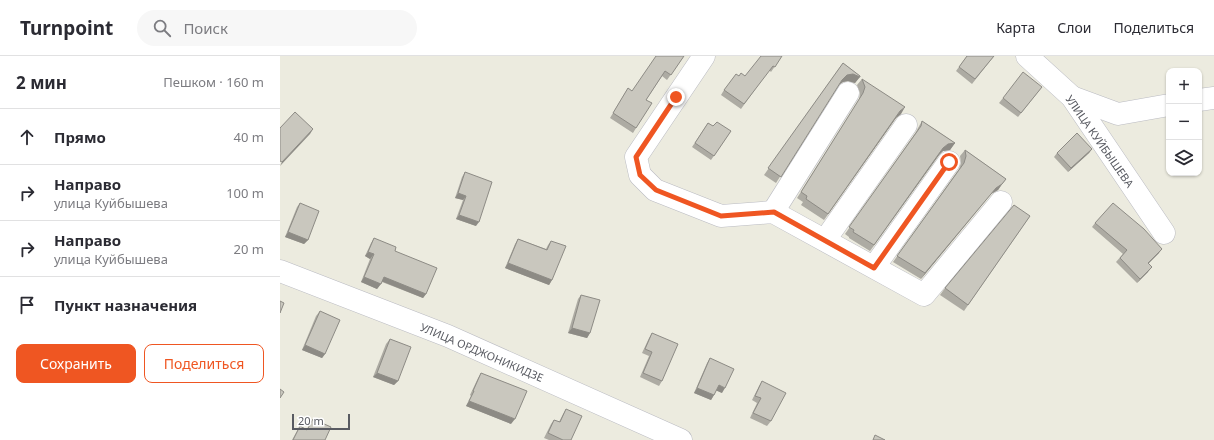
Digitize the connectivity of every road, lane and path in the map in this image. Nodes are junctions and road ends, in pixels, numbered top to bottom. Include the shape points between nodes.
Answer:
1 (704, 56) edge
2 (1027, 56) edge
3 (848, 93) dead end
4 (1072, 97) junction
5 (1214, 98) edge
6 (1202, 100) edge
7 (1166, 106) edge
8 (906, 125) dead end
9 (949, 162) dead end
10 (1001, 202) dead end
11 (774, 212) junction
12 (1164, 233) dead end
13 (825, 240) junction
14 (874, 268) junction
15 (280, 271) edge
16 (681, 440) edge

1 - 11 street via 636,157 640,175 656,190 721,216
2 - 4 street, УЛИЦА КУЙБЫШЕВА
3 - 11 street
4 - 7 street via 1118,114
4 - 12 street, УЛИЦА КУЙБЫШЕВА
5 - 6 street
8 - 13 street
9 - 14 street
10 - 14 street via 924,295
11 - 13 street
13 - 14 street
15 - 16 street, УЛИЦА ОРДЖОНИКИДЗЕ via 448,336

